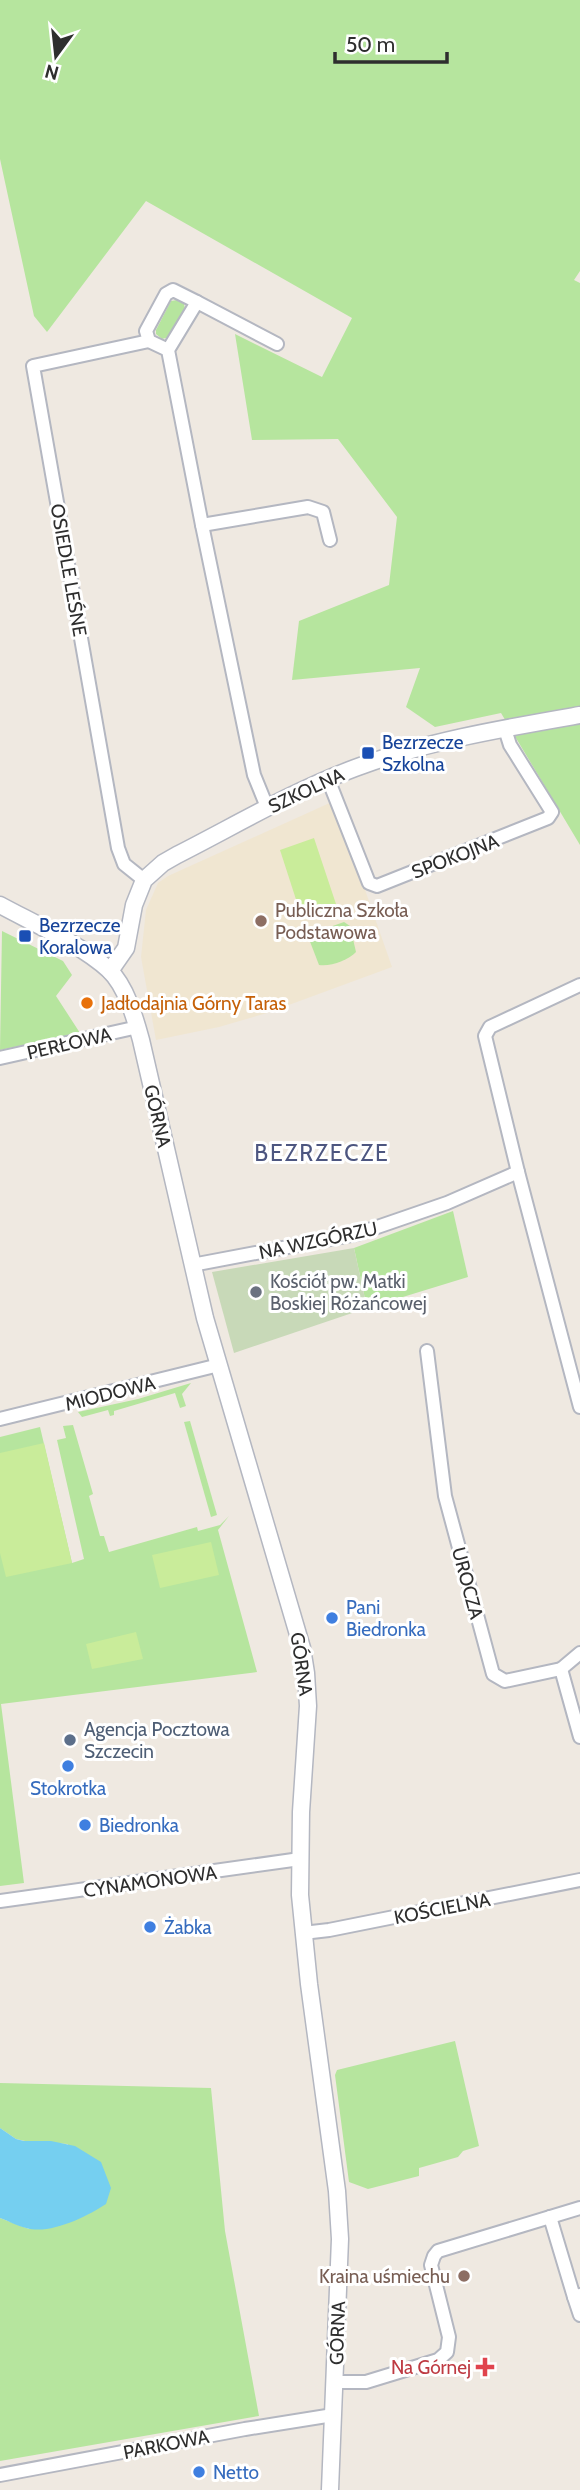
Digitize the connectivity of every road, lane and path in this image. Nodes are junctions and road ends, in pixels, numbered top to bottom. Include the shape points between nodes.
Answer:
1 (197, 302) junction
2 (149, 341) junction
3 (277, 344) dead end
4 (169, 350) junction
5 (202, 526) junction
6 (330, 540) dead end
7 (580, 715) edge
8 (505, 729) junction
9 (328, 779) junction
10 (267, 807) junction
11 (144, 880) junction
12 (0, 905) edge
13 (110, 971) junction
14 (580, 985) edge
15 (138, 1027) junction
16 (0, 1058) edge
17 (518, 1172) junction
18 (192, 1265) junction
19 (427, 1351) dead end
20 (219, 1365) junction
21 (580, 1407) edge
22 (0, 1419) edge
23 (580, 1653) edge
24 (561, 1669) junction
25 (580, 1737) edge
26 (300, 1859) junction
27 (580, 1880) edge
28 (0, 1901) edge
29 (303, 1933) junction
30 (580, 2208) edge
31 (550, 2217) junction
32 (577, 2296) edge
33 (580, 2315) edge
34 (335, 2382) junction
35 (334, 2415) junction
36 (0, 2475) edge
37 (330, 2488) edge

1 - 2 street via 173,290 166,294 146,331
1 - 3 street
1 - 4 street
2 - 4 street
2 - 11 street, OSIEDLE LEŚNE via 33,366 118,848 124,864
4 - 5 street
5 - 6 street via 308,507 323,512
5 - 10 street via 254,775
7 - 8 street, SZKOLNA
8 - 9 street, SZKOLNA via 397,754
8 - 9 street, SPOKOJNA via 510,745 552,812 548,818 377,886 369,883
9 - 10 street, SZKOLNA
10 - 11 street, SZKOLNA via 170,859
11 - 13 street via 132,911 126,948
12 - 13 street
13 - 15 street, GÓRNA
14 - 17 street via 490,1027 485,1036
15 - 16 street, PERŁOWA
15 - 18 street, GÓRNA
17 - 18 street, NA WZGÓRZU via 369,1231
17 - 21 street
18 - 20 street, GÓRNA
19 - 24 street, UROCZA via 445,1496 493,1674 505,1681
20 - 22 street, MIODOWA
20 - 26 street, GÓRNA via 293,1614 306,1673
23 - 24 street
24 - 25 street
26 - 28 street, CYNAMONOWA
26 - 29 street, GÓRNA
27 - 29 street, KOŚCIELNA
29 - 34 street, GÓRNA via 339,2212
30 - 31 street, GÓRNA
31 - 32 street
31 - 34 street, GÓRNA via 448,2246 435,2254 432,2272 449,2340 441,2359 366,2382
32 - 33 street
34 - 35 street, GÓRNA
35 - 36 street, PARKOWA
35 - 37 street, GÓRNA

